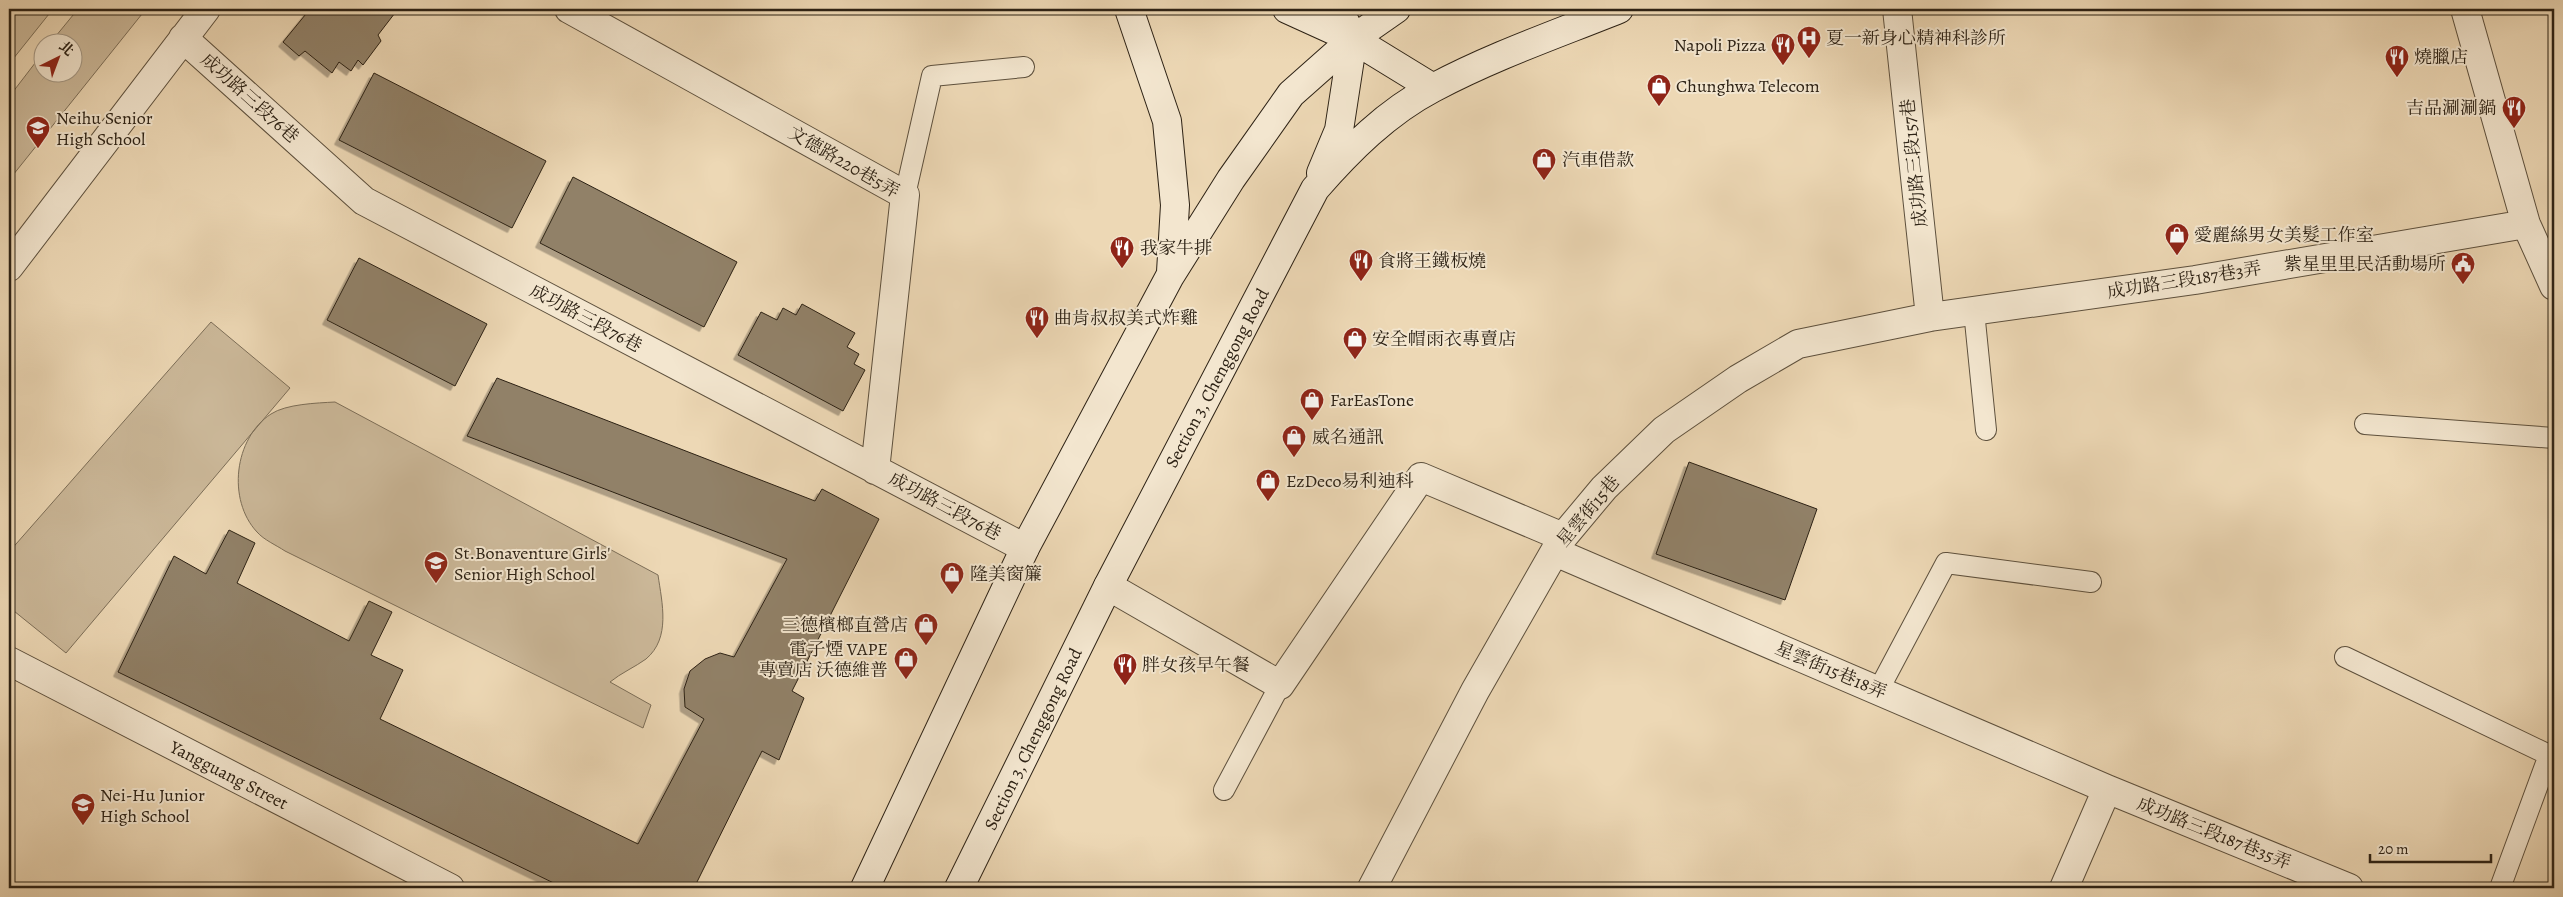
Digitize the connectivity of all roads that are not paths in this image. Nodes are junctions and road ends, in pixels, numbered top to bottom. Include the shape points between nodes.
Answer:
1 (206, 9) edge
2 (569, 9) edge
3 (1129, 9) edge
4 (1287, 9) edge
5 (1339, 9) edge
6 (1396, 9) edge
7 (1620, 9) edge
8 (1897, 9) edge
9 (2465, 9) edge
10 (183, 38) junction
11 (1353, 39) junction
12 (1024, 67) dead end
13 (1432, 88) junction
14 (1315, 189) junction
15 (905, 195) junction
16 (2526, 224) junction
17 (9, 267) edge
18 (1170, 276) junction
19 (2554, 286) edge
20 (1974, 311) junction
21 (1930, 317) junction
22 (2365, 424) dead end
23 (1986, 430) dead end
24 (2554, 438) edge
25 (875, 470) junction
26 (1559, 544) junction
27 (1025, 548) junction
28 (2091, 582) dead end
29 (1108, 586) junction
30 (2345, 657) dead end
31 (9, 661) edge
32 (1280, 685) junction
33 (1878, 690) junction
34 (2107, 789) junction
35 (1224, 790) dead end
36 (450, 888) edge
37 (865, 888) edge
38 (959, 888) edge
39 (1372, 888) edge
40 (2064, 888) edge
41 (2349, 888) edge
42 (2500, 888) edge

1 - 10 street
2 - 15 street, 文德路220巷5弄
3 - 18 street via 1167,122 1176,205
4 - 11 street
5 - 11 street
6 - 11 street
7 - 13 street, Section 3, Chenggong Road
8 - 21 street, 成功路三段157巷
9 - 16 street
10 - 17 street
10 - 25 street, 成功路三段76巷 via 364,201
11 - 13 street
11 - 14 street via 1339,130
11 - 18 street via 1291,94 1231,179
12 - 15 lane via 932,76
13 - 14 street, Section 3, Chenggong Road via 1367,135
14 - 29 street, Section 3, Chenggong Road
15 - 25 street, 文德路220巷5弄
16 - 19 street
16 - 20 street, 成功路三段187巷3弄 via 2195,280
18 - 27 street
20 - 21 street, 成功路三段187巷3弄
20 - 23 lane
21 - 26 street, 星雲街15巷 via 1798,344 1738,379 1664,430 1604,488
22 - 24 lane
25 - 27 street, 成功路三段76巷
26 - 32 street, 星雲街15巷18弄 via 1421,477
26 - 33 street, 星雲街15巷18弄
26 - 39 street, 星雲街15巷 via 1475,691
27 - 37 street
28 - 33 lane via 1946,563
29 - 32 street
29 - 38 street, Section 3, Chenggong Road
30 - 42 lane via 2549,755
31 - 36 street, Yangguang Street
32 - 35 lane
33 - 34 street, 星雲街15巷18弄
34 - 40 street
34 - 41 street, 成功路三段187巷35弄

